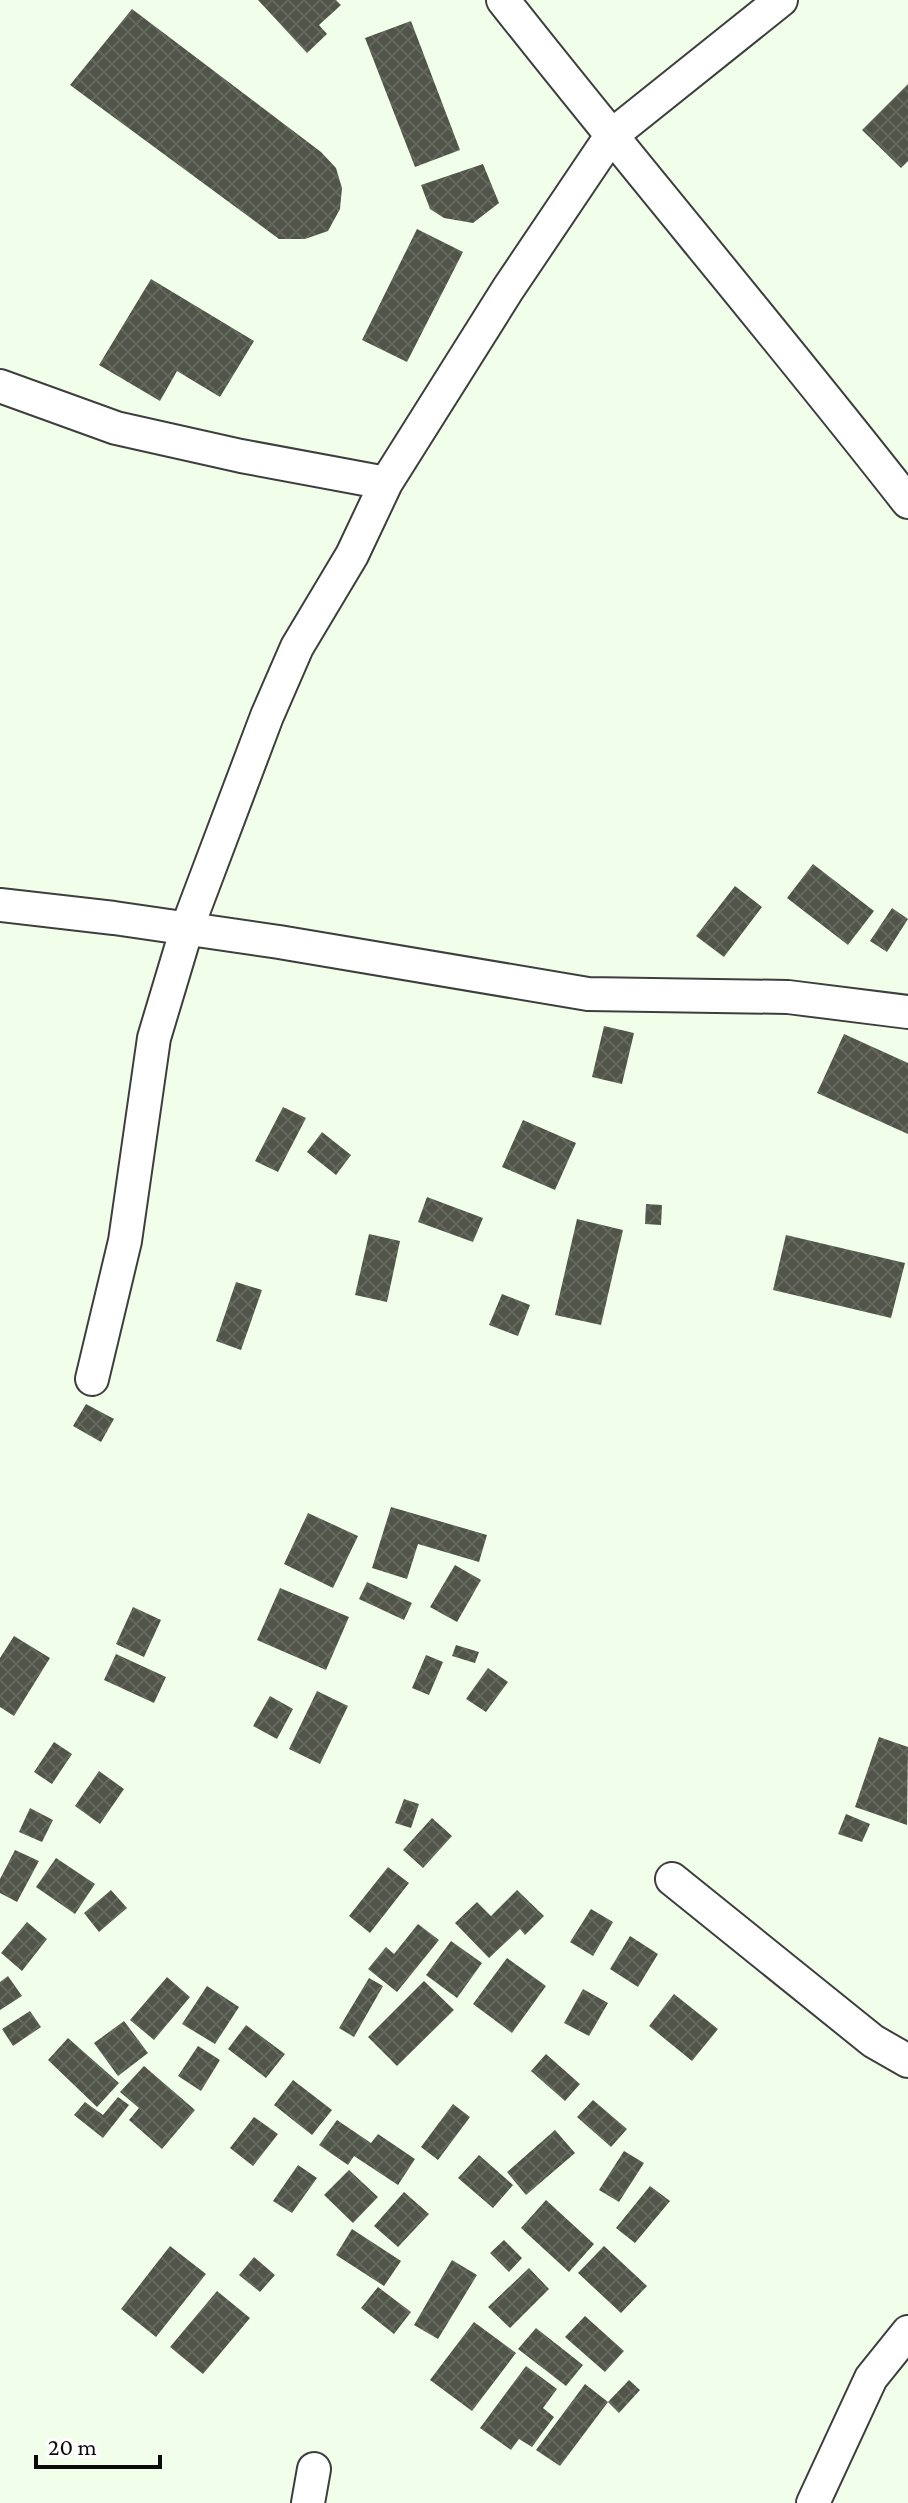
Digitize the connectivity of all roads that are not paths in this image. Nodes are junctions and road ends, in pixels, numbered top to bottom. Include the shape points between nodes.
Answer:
1 (503, 0) edge
2 (781, 0) edge
3 (611, 136) junction
4 (0, 386) edge
5 (386, 483) junction
6 (908, 502) edge
7 (0, 905) edge
8 (187, 928) junction
9 (908, 1012) edge
10 (92, 1379) dead end
11 (672, 1879) dead end
12 (908, 2061) edge
13 (908, 2332) edge
14 (314, 2469) dead end
15 (308, 2503) edge
16 (813, 2503) edge

1 - 3 street
2 - 3 street
3 - 5 street
3 - 6 street
4 - 5 street via 116,428
5 - 8 street via 282,680
7 - 8 street
8 - 9 street via 588,994 788,997
8 - 10 street via 154,1038 125,1241
11 - 12 street via 873,2041
13 - 16 street via 871,2378
14 - 15 street

